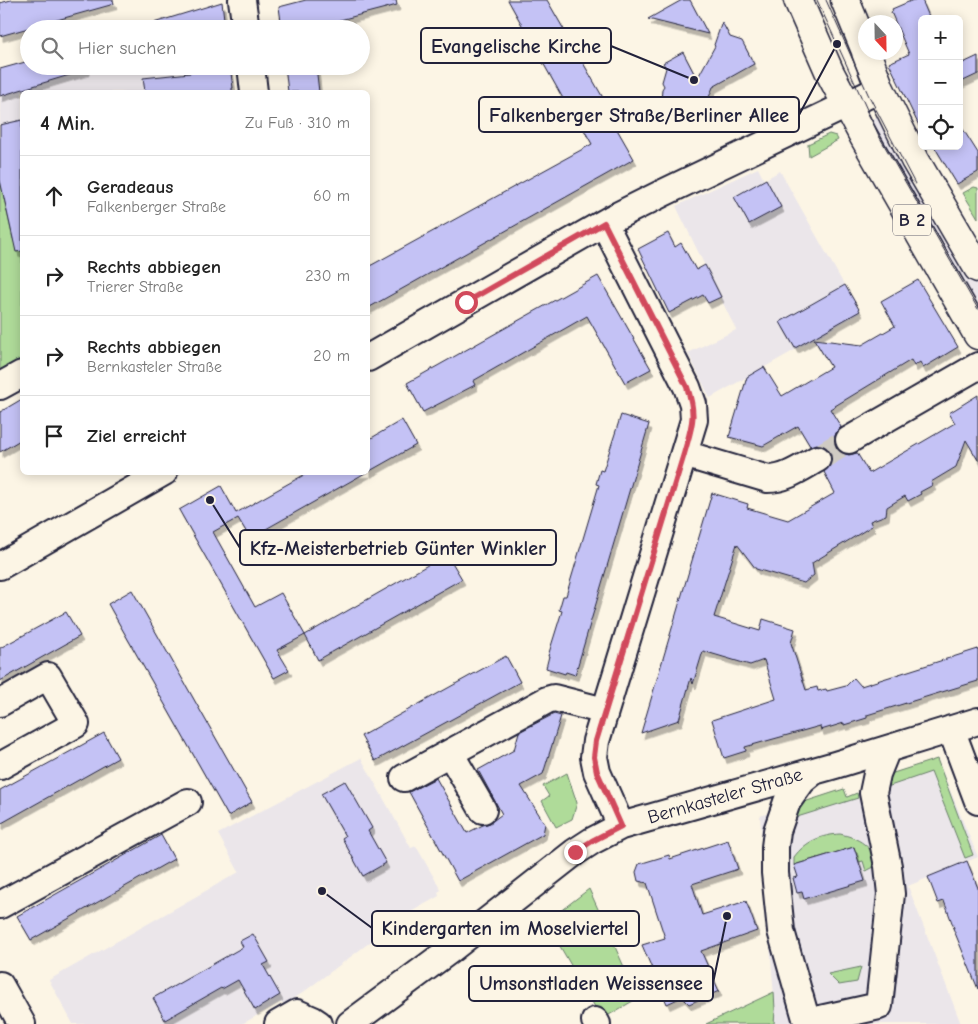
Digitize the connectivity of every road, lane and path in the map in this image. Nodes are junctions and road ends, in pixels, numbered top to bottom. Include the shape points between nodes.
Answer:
1 (242, 0) edge
2 (798, 0) edge
3 (845, 0) edge
4 (245, 20) edge
5 (858, 32) edge
6 (869, 60) edge
7 (252, 75) edge
8 (880, 89) junction
9 (254, 90) edge
10 (847, 104) junction
11 (604, 223) junction
12 (978, 268) edge
13 (978, 335) edge
14 (370, 357) edge
15 (978, 366) edge
16 (20, 375) edge
17 (0, 386) edge
18 (849, 440) tunnel mouth
19 (684, 454) junction
20 (817, 459) tunnel mouth
21 (158, 475) edge
22 (3, 556) edge
23 (0, 703) edge
24 (605, 711) junction
25 (978, 721) edge
26 (950, 729) junction
27 (887, 749) junction
28 (450, 753) junction
29 (0, 766) edge
30 (814, 771) junction
31 (404, 778) dead end
32 (978, 801) edge
33 (188, 802) dead end
34 (483, 810) dead end
35 (621, 826) junction
36 (0, 905) edge
37 (0, 985) edge
38 (22, 1024) edge
39 (278, 1024) edge
40 (319, 1024) edge
41 (350, 1024) edge

1 - 4 street
2 - 10 main road, B 2
3 - 5 main road, B 2
6 - 8 main road, B 2
7 - 9 street
8 - 10 street
8 - 12 main road, B 2 via 915,160
10 - 11 street
10 - 13 main road, B 2
11 - 14 street
11 - 19 street via 693,404 694,420
15 - 18 street
16 - 17 street
19 - 20 street via 768,479 779,479
19 - 24 street
21 - 22 street
23 - 29 street via 48,676 76,724
24 - 28 street via 554,698
24 - 35 street via 594,757 597,772
25 - 26 street, Bernkasteler Straße
26 - 27 street, Bernkasteler Straße
26 - 32 street
27 - 30 street, Bernkasteler Straße
27 - 30 street via 873,793 892,894 879,1006 807,1022 780,926 775,847 786,802 802,780
28 - 31 street
28 - 34 street
30 - 35 street, Bernkasteler Straße
33 - 36 street
35 - 41 street, Bernkasteler Straße via 575,852
37 - 38 street
39 - 40 street via 297,1013

